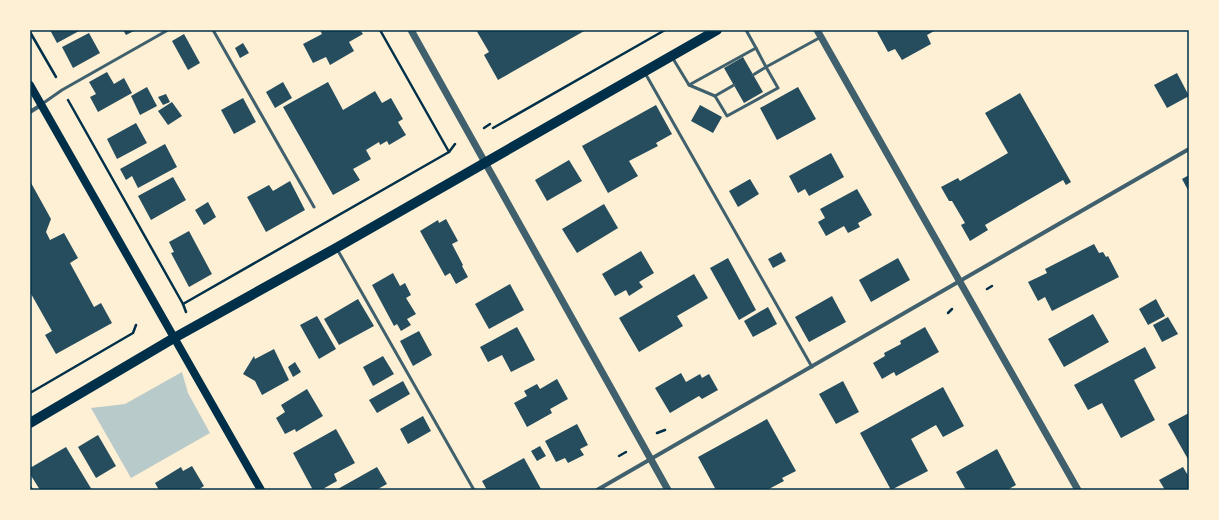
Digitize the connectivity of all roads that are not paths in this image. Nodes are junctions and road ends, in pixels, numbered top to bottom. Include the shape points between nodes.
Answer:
1 (168, 30) edge
2 (213, 30) edge
3 (411, 30) edge
4 (717, 30) edge
5 (746, 30) edge
6 (817, 30) edge
7 (821, 37) junction
8 (756, 48) junction
9 (671, 56) junction
10 (766, 67) junction
11 (644, 71) junction
12 (753, 75) dead end
13 (30, 85) edge
14 (689, 85) junction
15 (734, 85) dead end
16 (715, 96) junction
17 (41, 105) junction
18 (30, 112) edge
19 (1189, 149) edge
20 (485, 162) junction
21 (314, 207) dead end
22 (336, 248) junction
23 (960, 282) junction
24 (174, 338) junction
25 (812, 367) junction
26 (30, 423) edge
27 (651, 459) junction
28 (30, 487) edge
29 (32, 490) edge
30 (261, 490) edge
31 (474, 490) edge
32 (597, 490) edge
33 (668, 490) edge
34 (1078, 490) edge

1 - 17 lane via 62,90
2 - 21 lane
3 - 20 street
4 - 9 main road
5 - 8 lane
6 - 7 street
7 - 10 lane
7 - 23 street
8 - 10 lane
8 - 14 lane
9 - 11 main road
9 - 14 lane
10 - 12 lane
10 - 16 lane via 778,88 727,116
11 - 20 main road
11 - 25 lane
13 - 17 main road
14 - 16 lane
15 - 16 lane
17 - 18 street
17 - 24 main road
19 - 23 street
20 - 22 main road
20 - 27 street
22 - 24 main road
22 - 31 lane
23 - 25 street
23 - 34 street
24 - 26 main road
24 - 30 main road
25 - 27 street
27 - 32 street
27 - 33 street
28 - 29 lane

